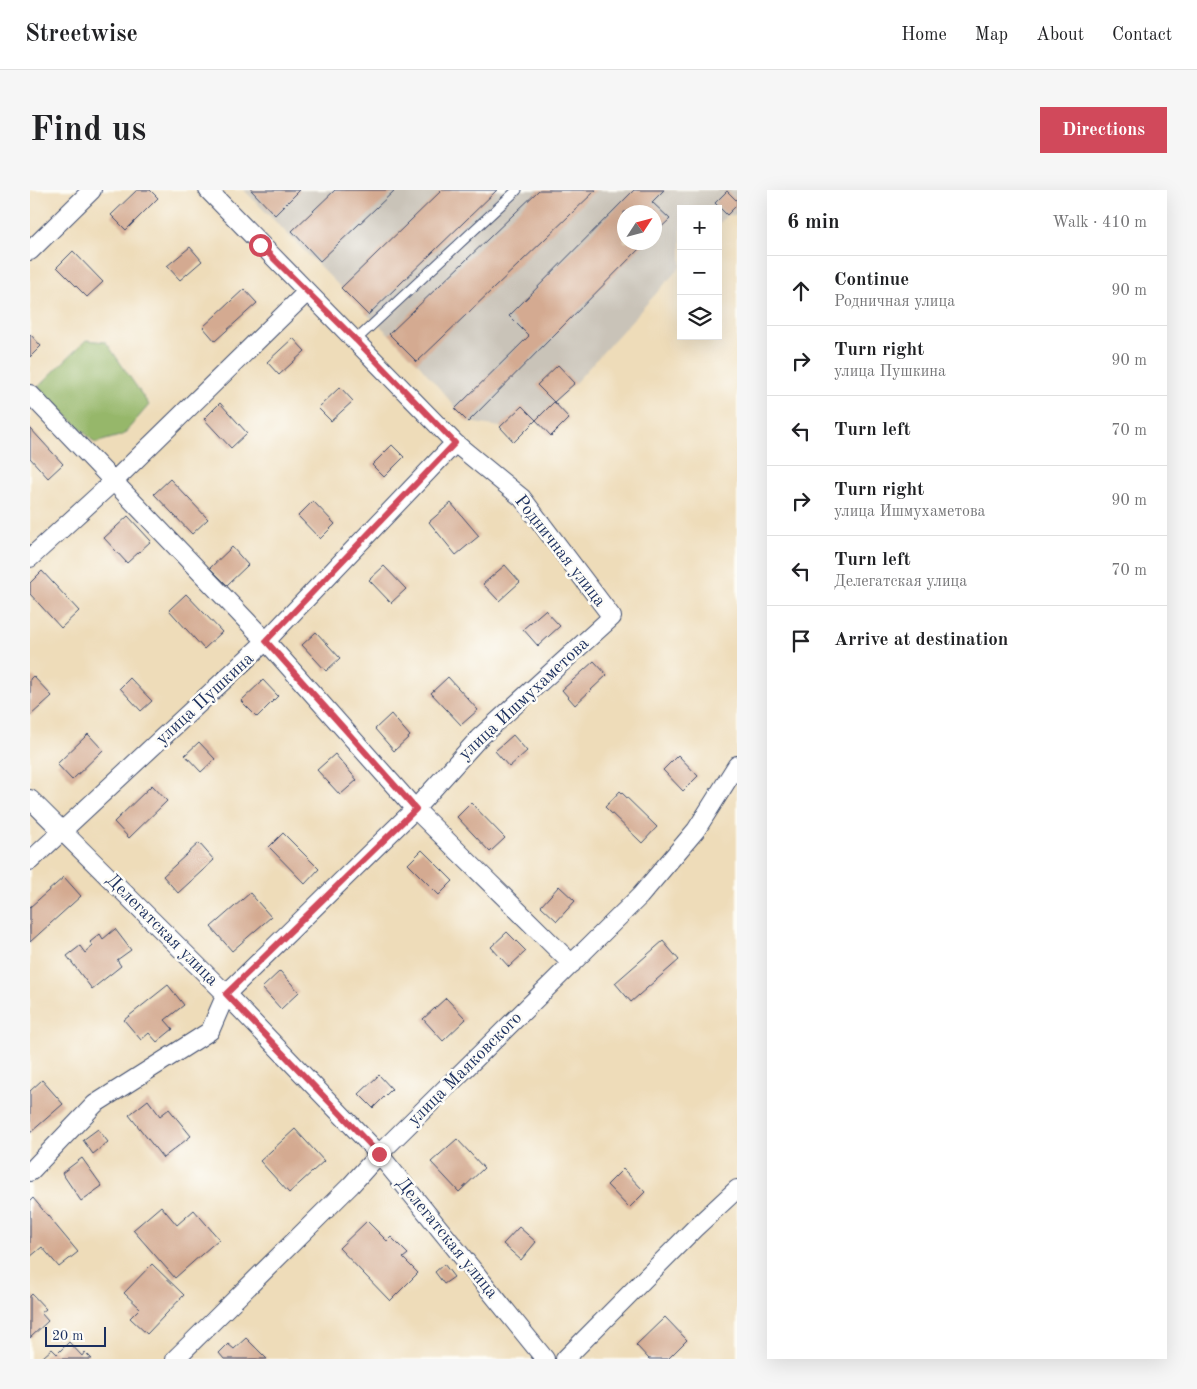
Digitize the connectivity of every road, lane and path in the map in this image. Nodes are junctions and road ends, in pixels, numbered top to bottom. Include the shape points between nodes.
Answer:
1 (92, 190) edge
2 (208, 190) edge
3 (517, 190) edge
4 (30, 251) edge
5 (307, 292) junction
6 (356, 340) junction
7 (30, 394) edge
8 (455, 443) junction
9 (114, 481) junction
10 (30, 558) edge
11 (612, 618) joint
12 (266, 641) junction
13 (737, 765) edge
14 (30, 799) edge
15 (416, 809) junction
16 (62, 832) junction
17 (30, 861) edge
18 (572, 964) junction
19 (226, 994) junction
20 (379, 1154) junction
21 (30, 1172) edge
22 (737, 1189) edge
23 (175, 1359) edge
24 (545, 1359) edge
25 (565, 1359) edge

1 - 4 street
2 - 5 street, Родничная улица
3 - 6 lane
5 - 6 street, Родничная улица
5 - 9 street
6 - 8 street, Родничная улица
7 - 9 street
8 - 11 street, Родничная улица via 522,498
8 - 12 street, улица Пушкина
9 - 10 street
9 - 12 street
11 - 15 street, улица Ишмухаметова via 479,738
12 - 15 street
12 - 16 street, улица Пушкина
13 - 18 street, улица Маяковского via 696,830 640,896
14 - 16 street, Делегатская улица
15 - 18 street
15 - 19 street, улица Ишмухаметова
16 - 17 street, улица Пушкина
16 - 19 street, Делегатская улица
18 - 20 street, улица Маяковского
19 - 20 street, Делегатская улица
19 - 21 street, улица Ишмухаметова via 210,1031 95,1104
20 - 23 street, улица Маяковского
20 - 24 street, Делегатская улица
22 - 25 street

